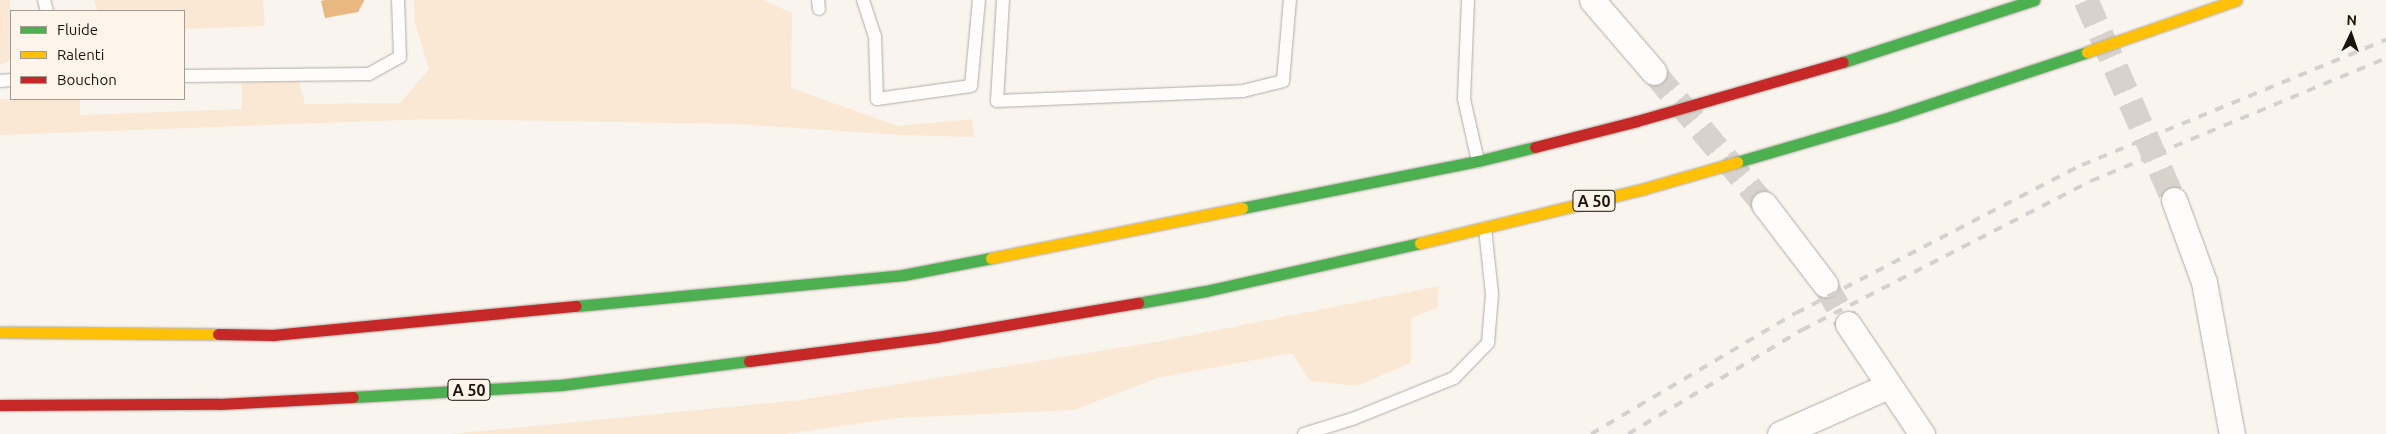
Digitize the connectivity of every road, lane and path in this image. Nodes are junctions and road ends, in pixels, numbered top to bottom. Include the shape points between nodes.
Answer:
1 (398, 0) edge
2 (863, 0) edge
3 (979, 0) edge
4 (1003, 0) edge
5 (1290, 0) edge
6 (1468, 0) edge
7 (1592, 0) edge
8 (2034, 0) edge
9 (2236, 0) edge
10 (1654, 72) tunnel mouth
11 (185, 76) edge
12 (1478, 161) junction
13 (2174, 200) tunnel mouth
14 (1764, 204) tunnel mouth
15 (1485, 228) junction
16 (1825, 284) tunnel mouth
17 (1848, 324) tunnel mouth
18 (0, 332) edge
19 (1888, 386) junction
20 (0, 405) edge
21 (1304, 434) edge
22 (1780, 434) edge
23 (1922, 434) edge
24 (2232, 434) edge

1 - 11 lane via 400,57 369,74
2 - 3 lane via 875,36 877,99 971,86
4 - 5 lane via 996,101 1243,91 1282,81
6 - 12 lane via 1464,98
7 - 10 street
8 - 12 highway via 1864,56 1637,121
9 - 15 highway, A 50 via 1894,116 1643,189
12 - 18 highway via 904,275 273,335
13 - 24 street via 2204,282
14 - 16 street
15 - 20 highway, A 50 via 1206,291 936,337 561,385 219,404
15 - 21 lane via 1492,294 1488,342 1454,378 1355,418
17 - 19 street
19 - 22 street
19 - 23 street

